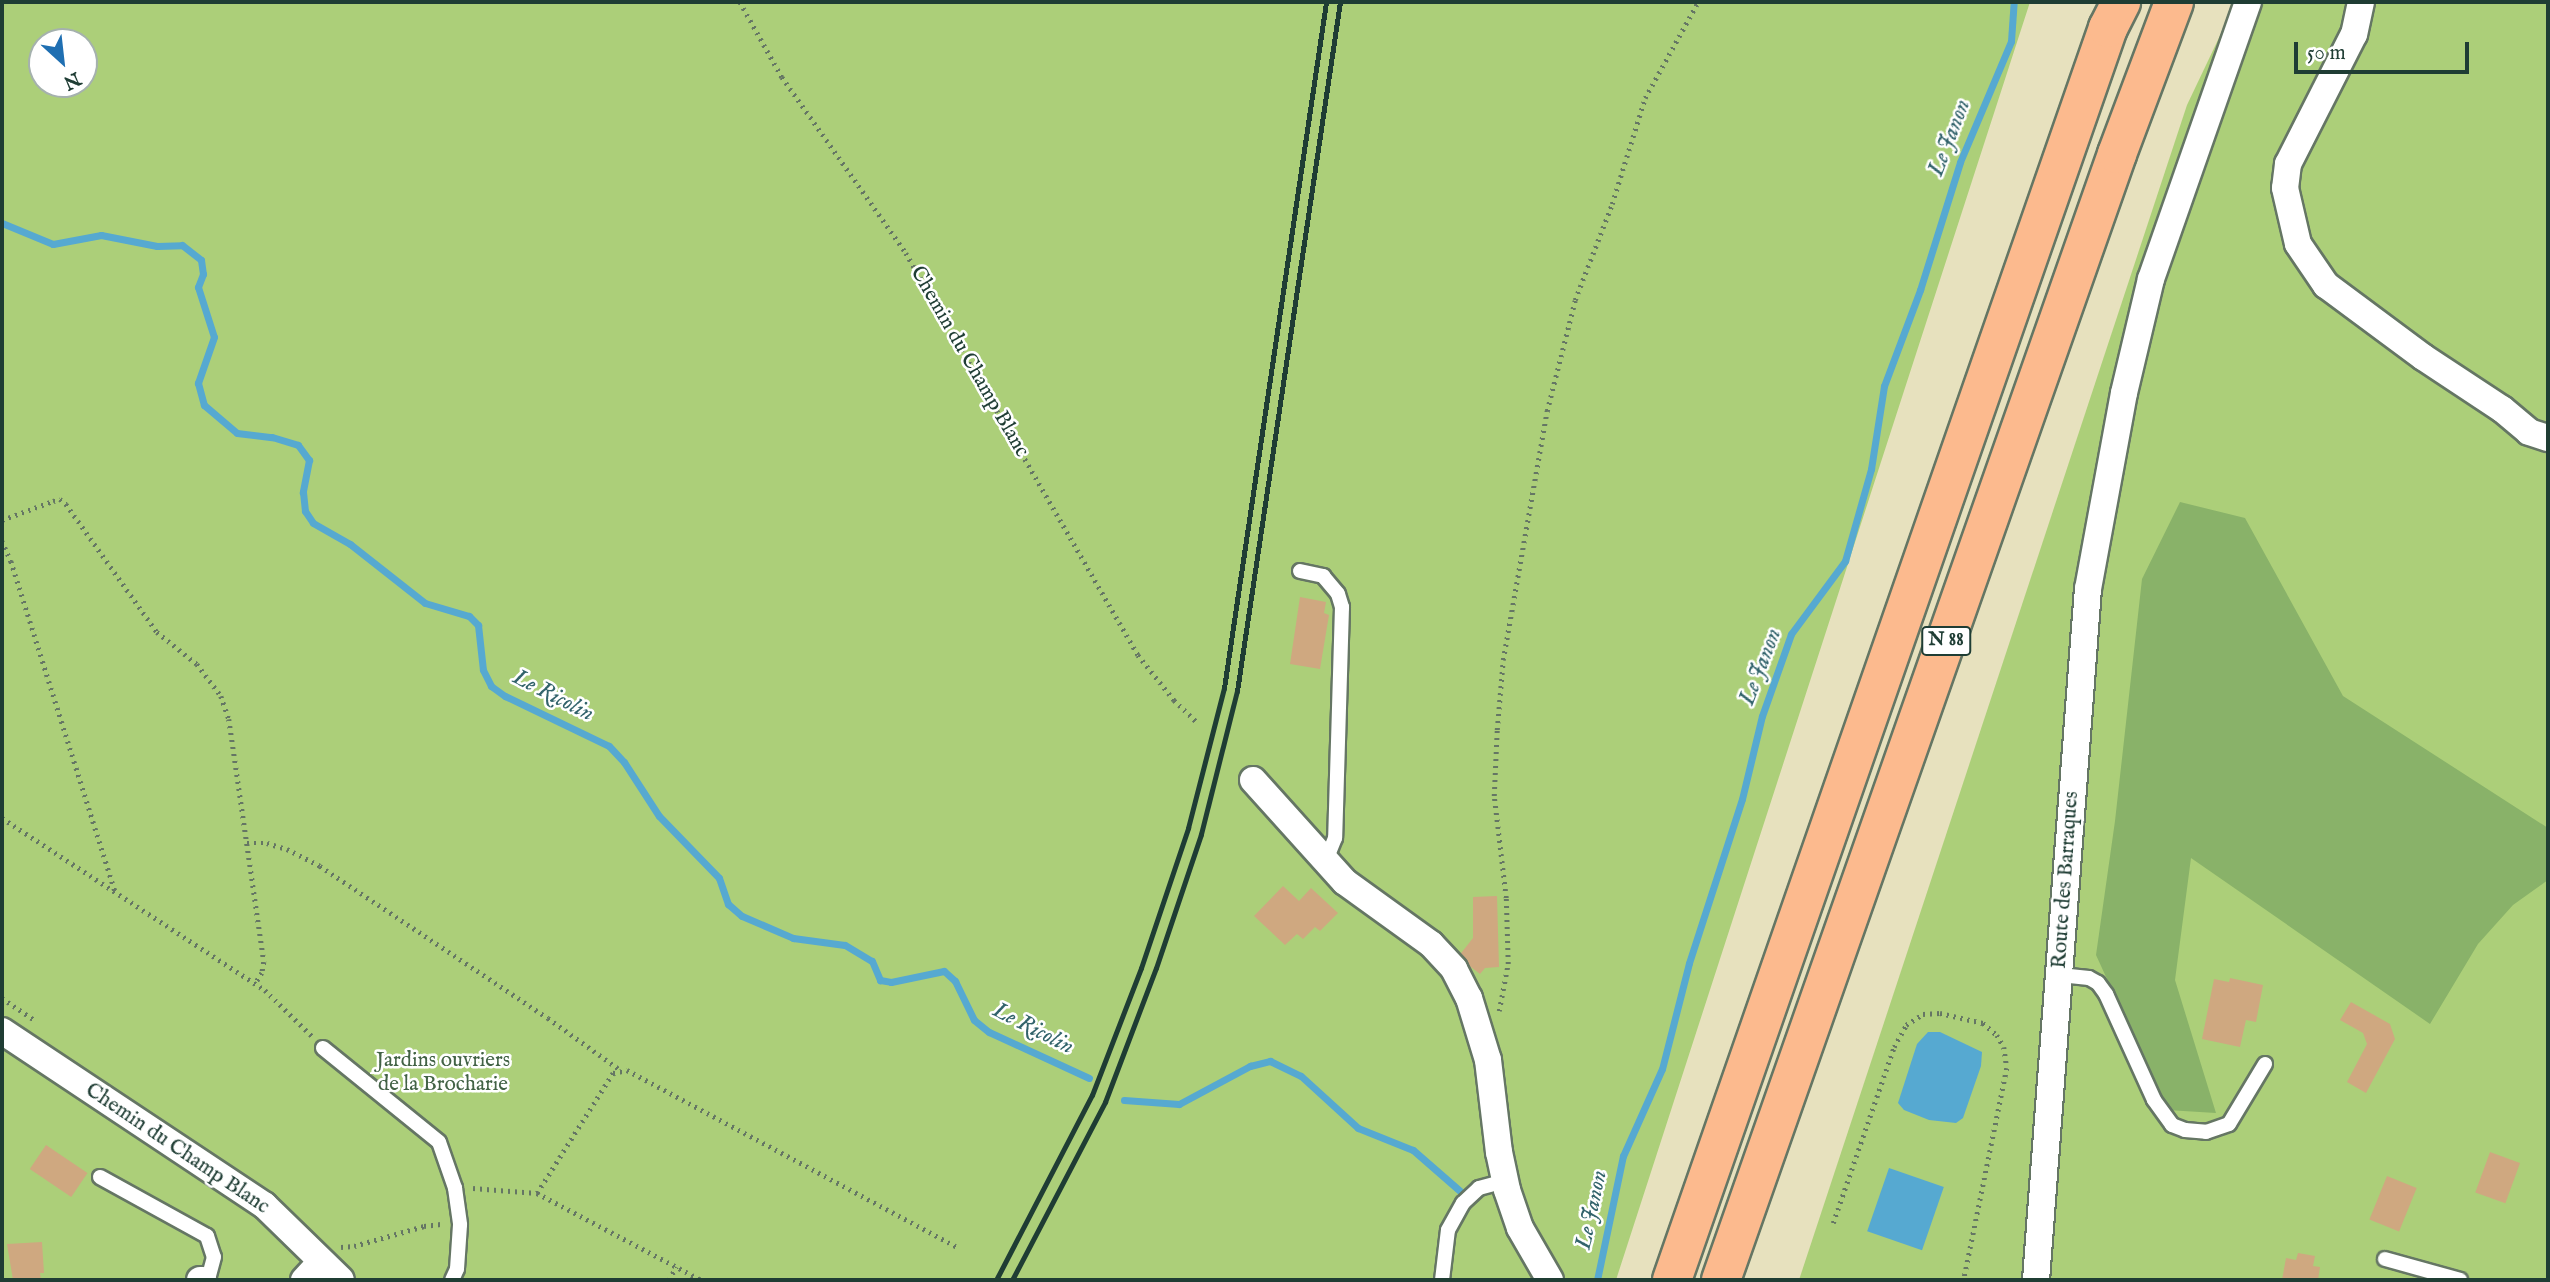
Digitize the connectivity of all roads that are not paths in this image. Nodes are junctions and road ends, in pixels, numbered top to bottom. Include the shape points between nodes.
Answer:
1 (2121, 2) edge
2 (2174, 2) edge
3 (2248, 2) edge
4 (2361, 2) edge
5 (2548, 438) edge
6 (1300, 571) dead end
7 (1253, 780) dead end
8 (1325, 863) junction
9 (2060, 975) junction
10 (2, 1031) edge
11 (323, 1048) road end
12 (2265, 1064) dead end
13 (100, 1177) dead end
14 (1505, 1181) junction
15 (2385, 1259) dead end
16 (320, 1262) edge
17 (208, 1280) edge
18 (341, 1280) edge
19 (452, 1280) edge
20 (1442, 1280) edge
21 (1550, 1280) edge
22 (1672, 1280) edge
23 (1721, 1280) edge
24 (2036, 1280) edge
25 (2460, 1280) edge

1 - 22 highway, N 88 via 2108,28
2 - 23 highway, N 88
3 - 9 street, Route des Barraques via 2151,279 2107,481 2088,589
4 - 5 street via 2354,34 2288,164 2285,188 2298,244 2326,285 2529,432
6 - 8 lane via 1323,576 1342,607 1335,838
7 - 8 street
8 - 14 street via 1431,944 1454,969 1483,1041
9 - 12 lane via 2098,983 2154,1101 2172,1125 2206,1132 2229,1124
9 - 24 street, Route des Barraques
10 - 16 street, Chemin du Champ Blanc via 264,1205
11 - 19 lane via 439,1142 455,1188 460,1225
13 - 17 lane via 202,1232 213,1251
14 - 20 lane via 1479,1188 1463,1203 1448,1230
14 - 21 street via 1520,1228
15 - 25 lane
16 - 18 street, Chemin du Champ Blanc

